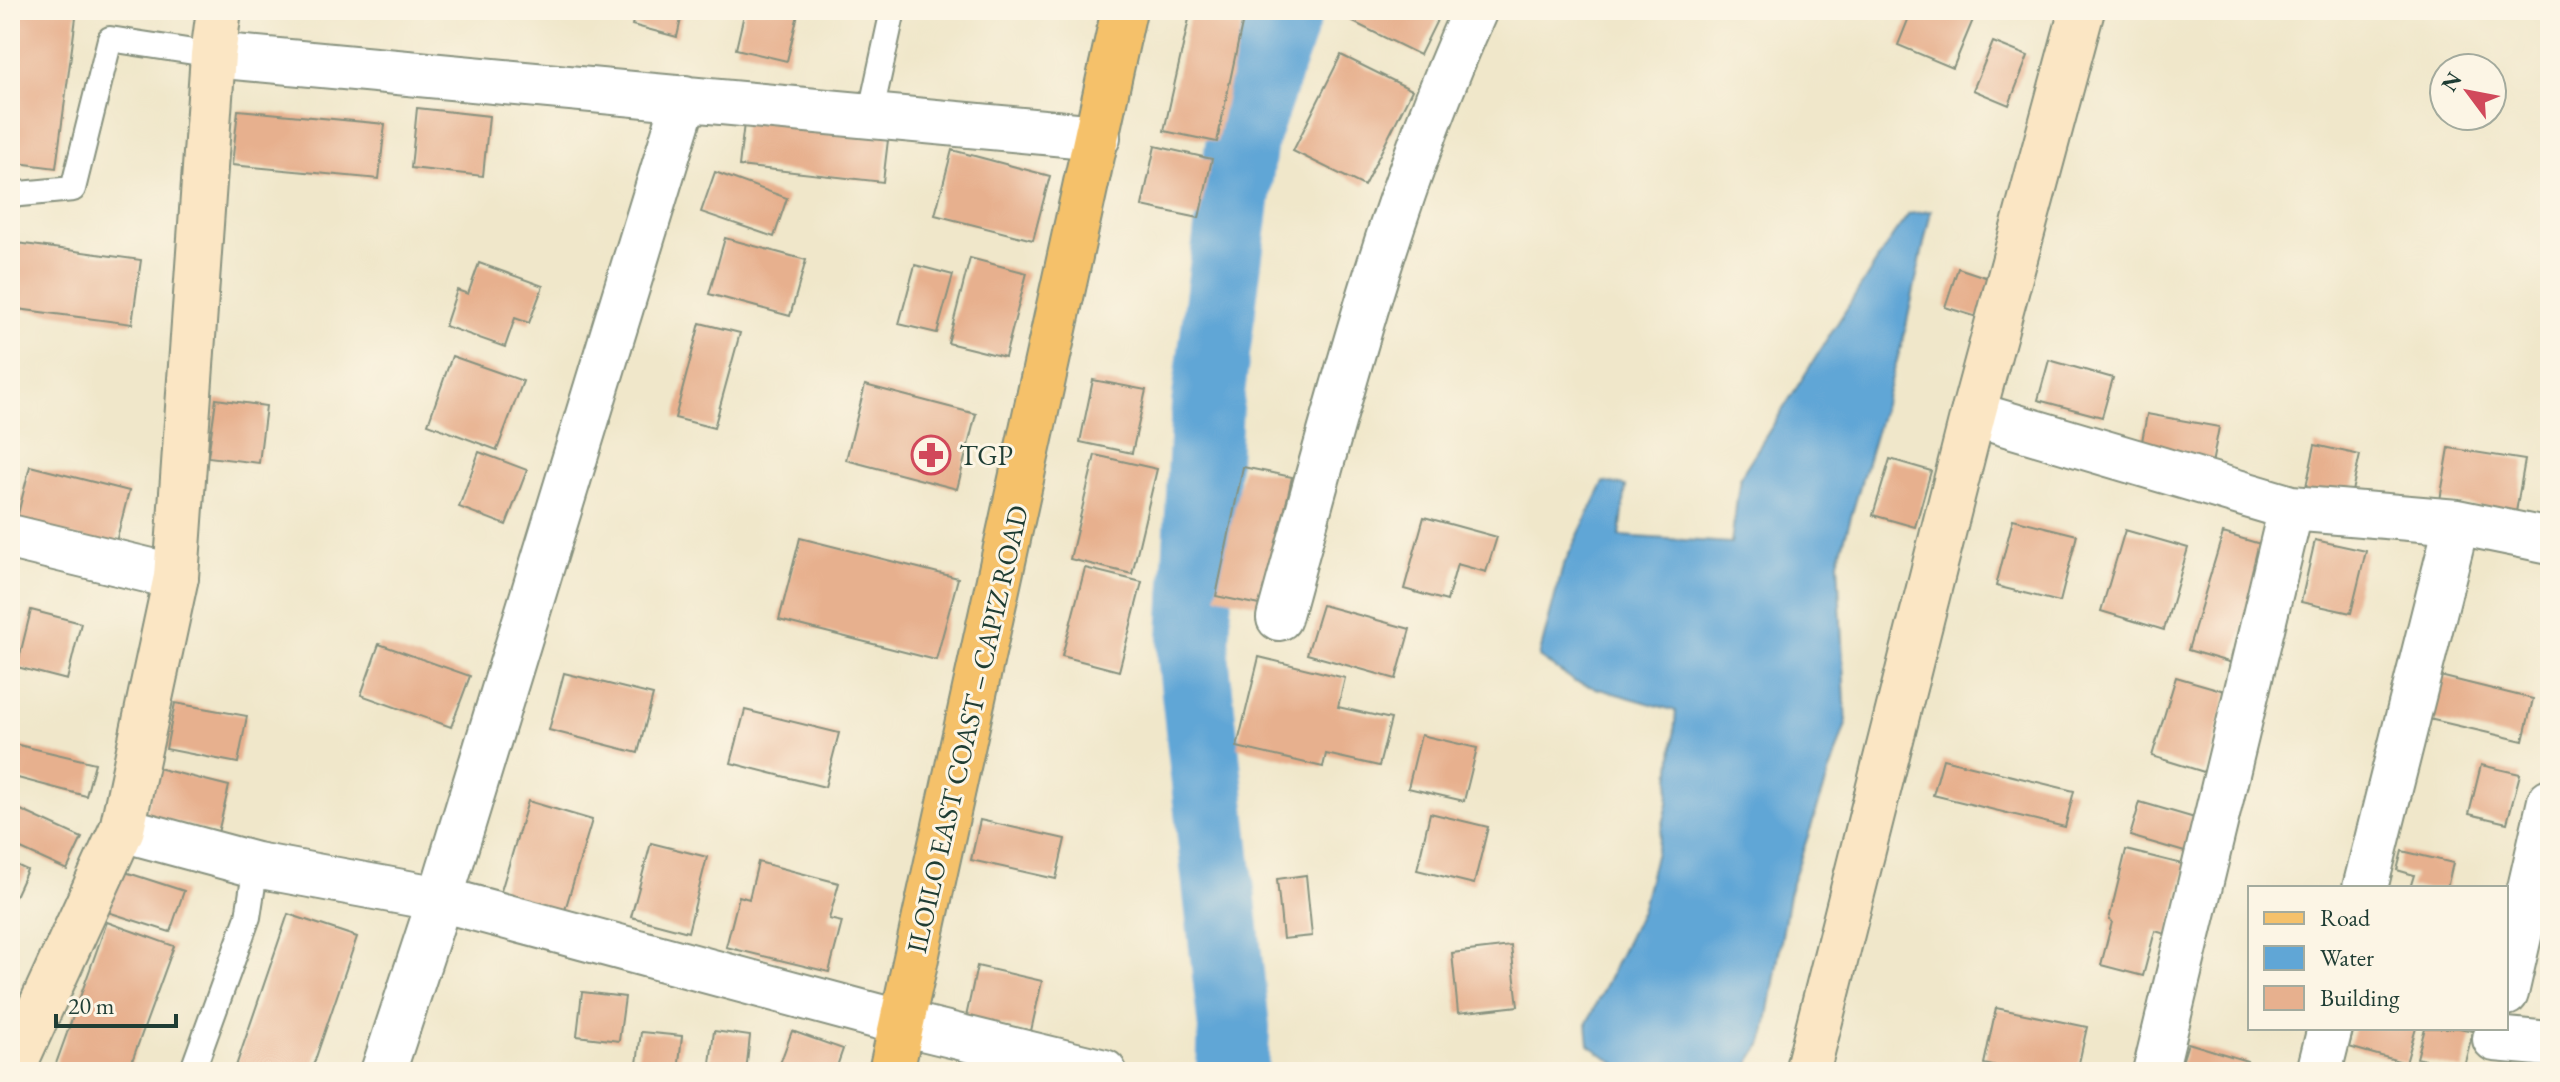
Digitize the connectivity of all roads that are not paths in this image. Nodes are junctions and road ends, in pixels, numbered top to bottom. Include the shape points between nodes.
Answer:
1 (219, 10) edge
2 (893, 10) edge
3 (1124, 10) edge
4 (1475, 10) edge
5 (2082, 10) edge
6 (213, 55) junction
7 (685, 98) junction
8 (870, 116) junction
9 (1098, 137) junction
10 (10, 195) edge
11 (1973, 414) junction
12 (2291, 508) junction
13 (2457, 522) junction
14 (10, 537) edge
15 (2550, 541) edge
16 (176, 577) junction
17 (1279, 618) dead end
18 (2550, 801) edge
19 (122, 829) junction
20 (256, 865) junction
21 (2366, 886) edge
22 (440, 899) junction
23 (2508, 984) edge
24 (902, 1023) junction
25 (2330, 1030) edge
26 (2550, 1044) edge
27 (2493, 1046) edge
28 (11, 1072) edge
29 (192, 1072) edge
30 (383, 1072) edge
31 (891, 1072) edge
32 (1104, 1072) edge
33 (1807, 1072) edge
34 (2155, 1072) edge
35 (2319, 1072) edge

1 - 6 street
2 - 8 lane
3 - 9 main road, ILOILO EAST COAST – CAPIZ ROAD
4 - 17 street via 1445,77 1383,258
5 - 11 street
6 - 7 street
6 - 10 lane via 110,39 73,189
6 - 16 street
7 - 8 street
7 - 22 street
8 - 9 street
9 - 24 main road, ILOILO EAST COAST – CAPIZ ROAD
11 - 12 street
11 - 33 street
12 - 13 street
12 - 34 street
13 - 15 street
13 - 21 street
14 - 16 street
16 - 19 street
18 - 23 street
19 - 20 street
19 - 28 street
20 - 22 street
20 - 29 lane via 248,917
22 - 24 street
22 - 30 street
24 - 31 main road, ILOILO EAST COAST – CAPIZ ROAD
24 - 32 street
25 - 35 street
26 - 27 street

